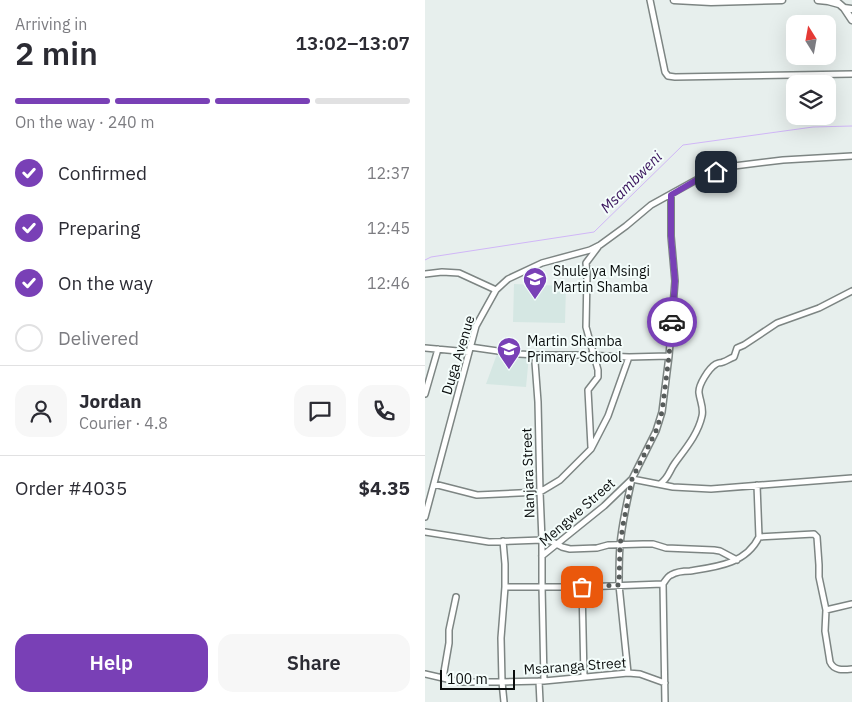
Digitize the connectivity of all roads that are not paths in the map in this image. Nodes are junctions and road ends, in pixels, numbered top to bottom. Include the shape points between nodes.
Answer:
1 (650, 0) edge
2 (674, 0) edge
3 (782, 0) edge
4 (818, 0) edge
5 (711, 1) edge
6 (751, 1) edge
7 (839, 4) edge
8 (852, 10) edge
9 (852, 20) edge
10 (852, 74) edge
11 (852, 156) edge
12 (671, 195) junction
13 (600, 244) junction
14 (425, 274) edge
15 (496, 290) junction
16 (852, 291) edge
17 (425, 348) edge
18 (437, 349) junction
19 (469, 349) junction
20 (536, 354) junction
21 (594, 355) junction
22 (669, 356) junction
23 (629, 357) junction
24 (425, 394) edge
25 (591, 449) junction
26 (852, 478) edge
27 (632, 479) junction
28 (434, 484) junction
29 (660, 484) junction
30 (757, 485) junction
31 (540, 492) junction
32 (425, 517) edge
33 (425, 532) edge
34 (759, 537) junction
35 (542, 540) junction
36 (503, 541) junction
37 (557, 545) junction
38 (620, 545) junction
39 (543, 556) junction
40 (737, 560) junction
41 (663, 584) junction
42 (619, 585) junction
43 (541, 586) junction
44 (505, 587) junction
45 (582, 587) junction
46 (457, 597) dead end
47 (852, 604) edge
48 (826, 610) junction
49 (852, 669) edge
50 (628, 673) junction
51 (425, 674) edge
52 (443, 678) junction
53 (584, 678) junction
54 (542, 681) junction
55 (502, 682) junction
56 (665, 683) junction
57 (504, 702) edge
58 (540, 702) edge
59 (665, 702) edge

1 - 10 street via 668,76
2 - 5 main road
3 - 6 main road
4 - 7 main road
5 - 6 main road
7 - 8 main road
7 - 9 main road
11 - 12 street, Duga Avenue via 734,166 698,179
12 - 13 street, Duga Avenue via 651,205
12 - 22 street, Mengwe Street via 675,281
13 - 15 street, Duga Avenue via 590,250 541,263 508,279
13 - 21 street via 586,263 586,327
14 - 15 street via 459,273
15 - 19 street, Duga Avenue via 476,326
16 - 29 street via 819,308 777,323 737,348 733,357 711,368 700,386 702,417 691,442
17 - 18 street
18 - 19 street
18 - 24 street
19 - 20 street
19 - 28 street, Duga Avenue
20 - 21 street
20 - 31 street, Nanjara Street
21 - 23 street
21 - 25 street via 598,377 588,390
22 - 23 street
22 - 27 street, Mengwe Street via 662,412
23 - 25 street via 608,416
25 - 31 street via 560,480
26 - 30 street
27 - 29 street
27 - 37 street, Mengwe Street
27 - 38 street
28 - 31 street via 477,495
28 - 32 street, Duga Avenue
29 - 30 street via 691,489
30 - 34 street
31 - 35 street, Nanjara Street
33 - 36 street via 480,542
34 - 40 street
34 - 48 street via 814,534 817,537 819,577
35 - 36 street
35 - 37 street
35 - 39 street, Nanjara Street
36 - 44 street
37 - 38 street via 582,549
37 - 39 street, Mengwe Street
38 - 40 street via 653,544 666,548 714,550
38 - 42 street
39 - 43 street, Nanjara Street
40 - 41 street via 670,575
41 - 42 street
41 - 56 street
42 - 45 street
42 - 50 street
43 - 44 street
43 - 45 street
43 - 54 street, Nanjara Street
44 - 55 street
45 - 53 street
46 - 52 street
47 - 48 street
48 - 49 street via 825,631 830,662 836,669
50 - 53 street, Msaranga Street
50 - 56 street, Msaranga Street
51 - 52 street, Msaranga Street
52 - 55 street, Msaranga Street via 460,682
53 - 54 street, Msaranga Street
54 - 55 street, Msaranga Street
54 - 58 street, Nanjara Street
55 - 57 street
56 - 59 street

